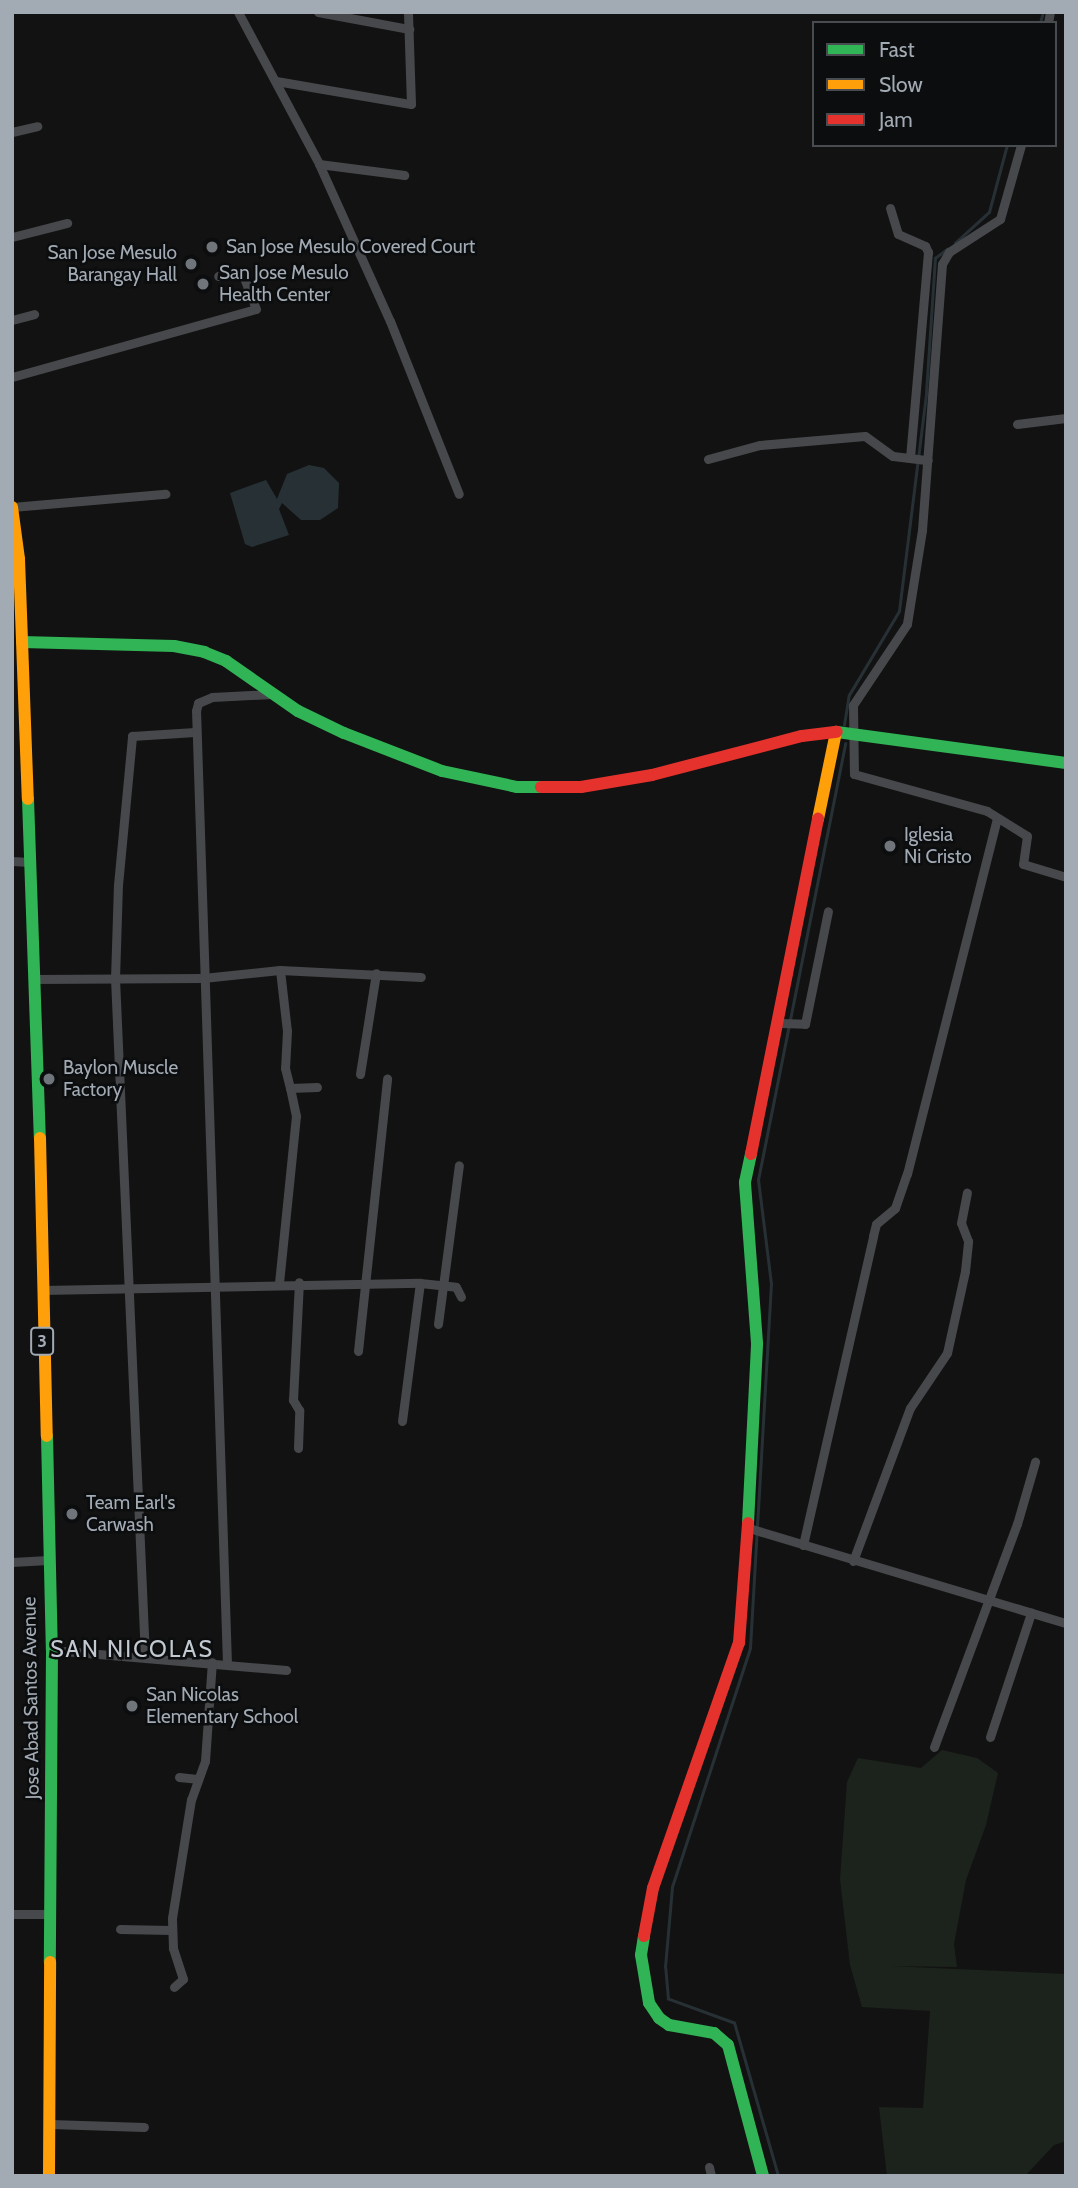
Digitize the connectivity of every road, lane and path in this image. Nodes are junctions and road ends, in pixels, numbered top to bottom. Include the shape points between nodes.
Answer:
1 (238, 12) edge
2 (317, 12) edge
3 (408, 12) edge
4 (409, 29) junction
5 (276, 81) junction
6 (37, 126) dead end
7 (12, 132) edge
8 (1020, 147) edge
9 (319, 164) junction
10 (404, 175) dead end
11 (890, 208) dead end
12 (67, 223) dead end
13 (12, 237) edge
14 (218, 276) dead end
15 (34, 314) dead end
16 (12, 320) edge
17 (920, 369) junction
18 (935, 371) junction
19 (12, 377) edge
20 (1066, 418) edge
21 (1017, 424) dead end
22 (912, 456) junction
23 (708, 459) dead end
24 (927, 459) junction
25 (165, 494) dead end
26 (459, 494) dead end
27 (12, 507) edge
28 (22, 642) junction
29 (273, 694) junction
30 (18, 716) edge
31 (195, 732) junction
32 (836, 732) junction
33 (853, 733) junction
34 (1066, 763) edge
35 (998, 818) junction
36 (12, 861) edge
37 (29, 862) junction
38 (1066, 877) edge
39 (828, 911) dead end
40 (280, 970) junction
41 (376, 973) junction
42 (421, 977) dead end
43 (203, 978) junction
44 (34, 979) junction
45 (115, 979) junction
46 (784, 1024) junction
47 (360, 1074) dead end
48 (387, 1079) dead end
49 (317, 1087) dead end
50 (290, 1088) junction
51 (459, 1165) dead end
52 (967, 1193) dead end
53 (299, 1282) junction
54 (364, 1282) junction
55 (279, 1283) junction
56 (420, 1283) junction
57 (212, 1285) junction
58 (444, 1285) junction
59 (130, 1287) junction
60 (41, 1290) junction
61 (461, 1297) dead end
62 (438, 1325) dead end
63 (358, 1351) dead end
64 (402, 1421) dead end
65 (298, 1448) dead end
66 (1035, 1462) dead end
67 (750, 1529) junction
68 (803, 1545) junction
69 (48, 1560) junction
70 (853, 1560) junction
71 (12, 1562) edge
72 (989, 1601) junction
73 (1031, 1613) junction
74 (1066, 1623) edge
75 (52, 1650) junction
76 (145, 1657) junction
77 (212, 1662) junction
78 (227, 1664) junction
79 (286, 1670) dead end
80 (990, 1737) dead end
81 (934, 1747) dead end
82 (179, 1777) dead end
83 (197, 1779) junction
84 (12, 1914) edge
85 (51, 1914) junction
86 (120, 1929) dead end
87 (171, 1930) junction
88 (174, 1987) dead end
89 (50, 2124) junction
90 (144, 2127) dead end
91 (49, 2176) edge
92 (763, 2176) edge

1 - 5 street
2 - 4 street
3 - 4 street
4 - 5 street via 411,104
5 - 9 street
6 - 7 street
8 - 18 street via 1000,219 949,253 942,264
9 - 10 street
9 - 26 street via 390,321
11 - 17 street via 898,234 925,246 928,252
12 - 13 street
14 - 19 street via 242,273 256,309
15 - 16 street
17 - 18 street
17 - 22 street
18 - 24 street
20 - 21 street
22 - 23 street via 893,456 865,436 760,445
22 - 24 street
24 - 33 street via 907,624 853,705
25 - 27 street
27 - 28 main road, Jose Abad Santos Avenue / 3
28 - 29 main road via 174,646 204,652 226,661
28 - 30 main road, Jose Abad Santos Avenue / 3
29 - 31 street via 198,702
29 - 32 main road via 344,733 442,771 517,788 581,787 652,775 802,736
30 - 37 main road, Jose Abad Santos Avenue / 3
31 - 43 street
31 - 45 street via 138,733 129,745
32 - 33 main road
32 - 46 main road
33 - 34 main road
33 - 35 street via 856,778
35 - 38 street via 1027,836 1023,864
35 - 68 street via 906,1174 895,1208 876,1224
36 - 37 street
37 - 44 main road, Jose Abad Santos Avenue / 3
39 - 46 street via 805,1024
40 - 41 street
40 - 43 street
40 - 50 street
41 - 42 street
41 - 47 street
43 - 45 street
43 - 57 street
44 - 45 street
44 - 60 main road, Jose Abad Santos Avenue / 3
45 - 59 street
46 - 67 main road via 745,1182 757,1343
48 - 54 street
49 - 50 street
50 - 55 street via 296,1116
51 - 58 street
52 - 70 street via 961,1223 968,1241 965,1271 947,1353 910,1408
53 - 54 street
53 - 55 street
53 - 65 street via 293,1400 299,1410
54 - 56 street
54 - 63 street
55 - 57 street
56 - 58 street
56 - 64 street
57 - 59 street
57 - 78 street
58 - 61 street via 456,1287
58 - 62 street
59 - 60 street
59 - 76 street
60 - 69 main road, Jose Abad Santos Avenue / 3
66 - 72 street
67 - 68 street
67 - 92 main road via 738,1643 653,1888 641,1955 649,2003 659,2018 669,2025 715,2033 728,2045
68 - 70 street
69 - 71 street
69 - 75 main road, Jose Abad Santos Avenue / 3
70 - 72 street
72 - 73 street
72 - 81 street
73 - 74 street
73 - 80 street
75 - 76 street
75 - 85 main road, Jose Abad Santos Avenue / 3
76 - 77 street
77 - 78 street
77 - 83 street via 205,1761
78 - 79 street
82 - 83 street
83 - 87 street
84 - 85 street
85 - 89 main road, Jose Abad Santos Avenue / 3
86 - 87 street
87 - 88 street via 183,1979
89 - 90 street
89 - 91 main road, Jose Abad Santos Avenue / 3

